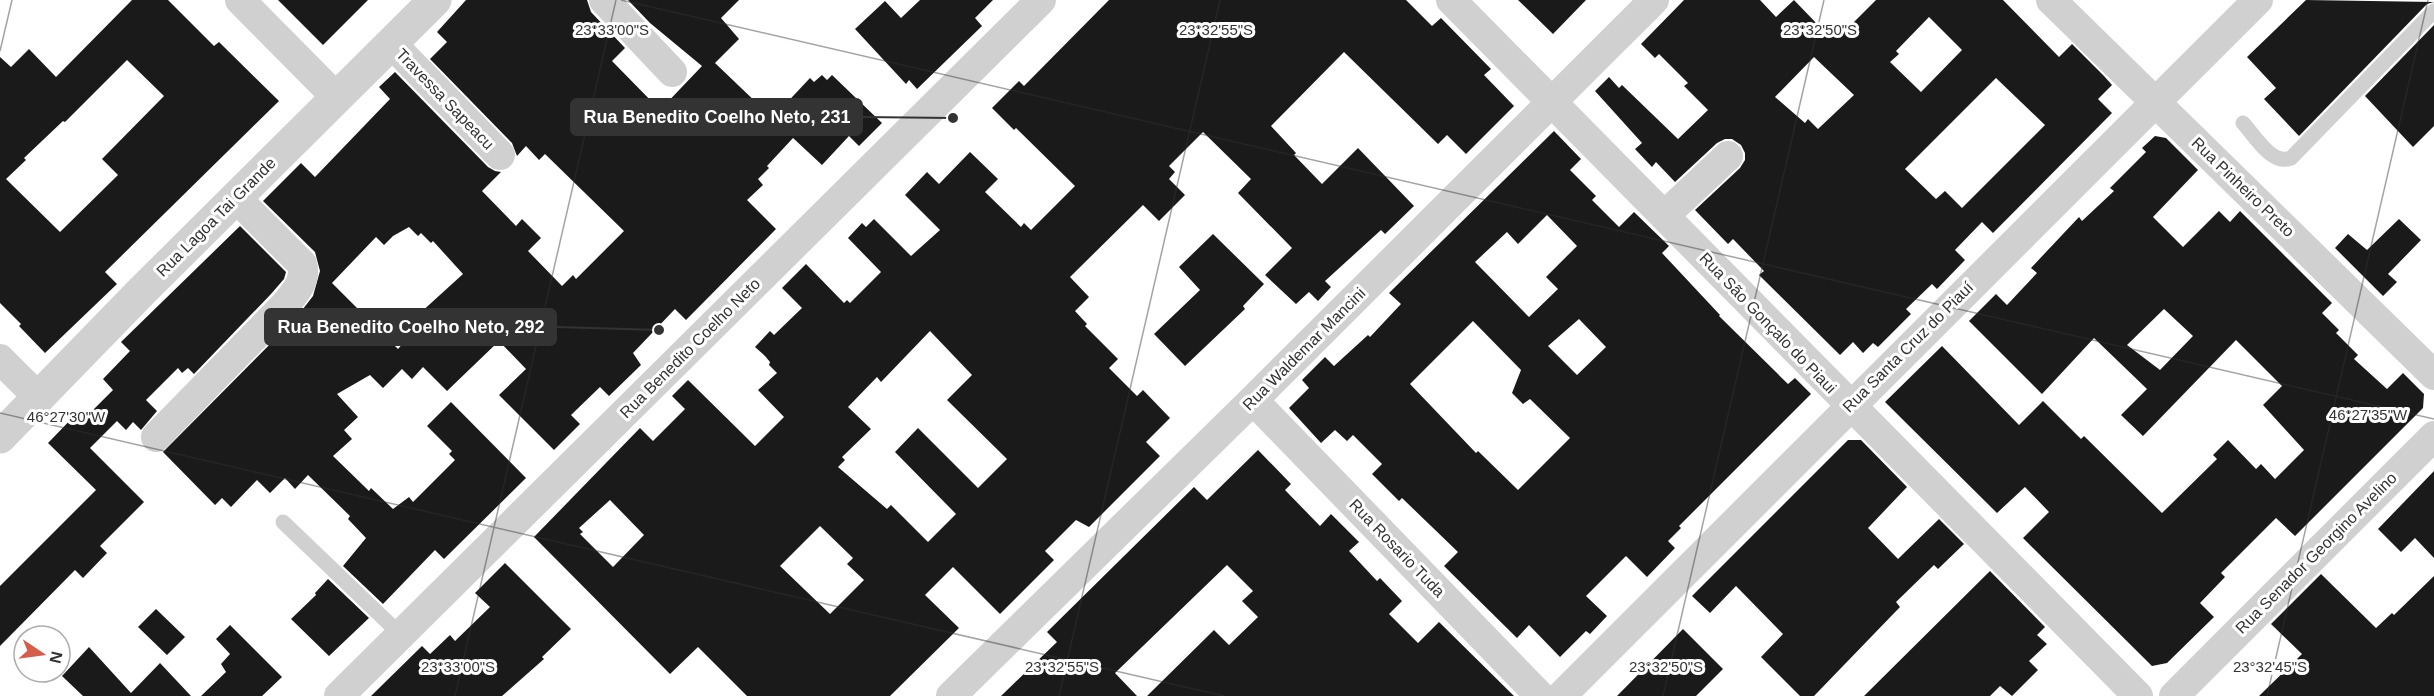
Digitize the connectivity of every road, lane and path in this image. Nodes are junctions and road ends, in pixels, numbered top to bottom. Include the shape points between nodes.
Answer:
1 (240, 0) edge
2 (435, 0) edge
3 (604, 0) edge
4 (1040, 0) edge
5 (1451, 0) edge
6 (1654, 0) edge
7 (2051, 0) edge
8 (2258, 0) edge
9 (2434, 11) edge
10 (391, 43) junction
11 (672, 72) dead end
12 (336, 97) junction
13 (1552, 102) junction
14 (2154, 103) junction
15 (2243, 123) dead end
16 (500, 155) dead end
17 (1728, 156) dead end
18 (236, 198) junction
19 (1664, 216) junction
20 (0, 359) edge
21 (2434, 375) edge
22 (39, 398) junction
23 (1253, 400) junction
24 (1849, 406) junction
25 (2434, 436) edge
26 (0, 437) edge
27 (156, 437) dead end
28 (283, 522) dead end
29 (401, 635) junction
30 (339, 696) edge
31 (951, 696) edge
32 (1540, 696) edge
33 (1561, 696) edge
34 (2138, 696) edge
35 (2174, 696) edge

1 - 12 street
2 - 10 street, Rua Lagoa Tai Grande
3 - 11 street
4 - 29 street, Rua Benedito Coelho Neto
5 - 13 street, Rua São Gonçalo do Piaui
6 - 13 street, Rua Waldemar Mancini
7 - 14 street, Rua Pinheiro Preto
8 - 14 street, Rua Santa Cruz do Piauí
9 - 15 lane via 2291,158 2274,158
10 - 12 street, Rua Lagoa Tai Grande
10 - 16 street, Travessa Sapeacu
12 - 18 street, Rua Lagoa Tai Grande
13 - 19 street, Rua São Gonçalo do Piaui
13 - 23 street, Rua Waldemar Mancini
14 - 21 street, Rua Pinheiro Preto
14 - 24 street, Rua Santa Cruz do Piauí
17 - 19 street
18 - 22 street, Rua Lagoa Tai Grande
18 - 27 street via 302,264 301,284
19 - 24 street, Rua São Gonçalo do Piaui
20 - 22 street
22 - 26 street, Rua Lagoa Tai Grande
23 - 31 street, Rua Waldemar Mancini
23 - 32 street, Rua Rosario Tuda
24 - 33 street, Rua Santa Cruz do Piauí
24 - 34 street, Rua São Gonçalo do Piaui
25 - 35 street, Rua Senador Georgino Avelino
28 - 29 lane
29 - 30 street, Rua Benedito Coelho Neto

